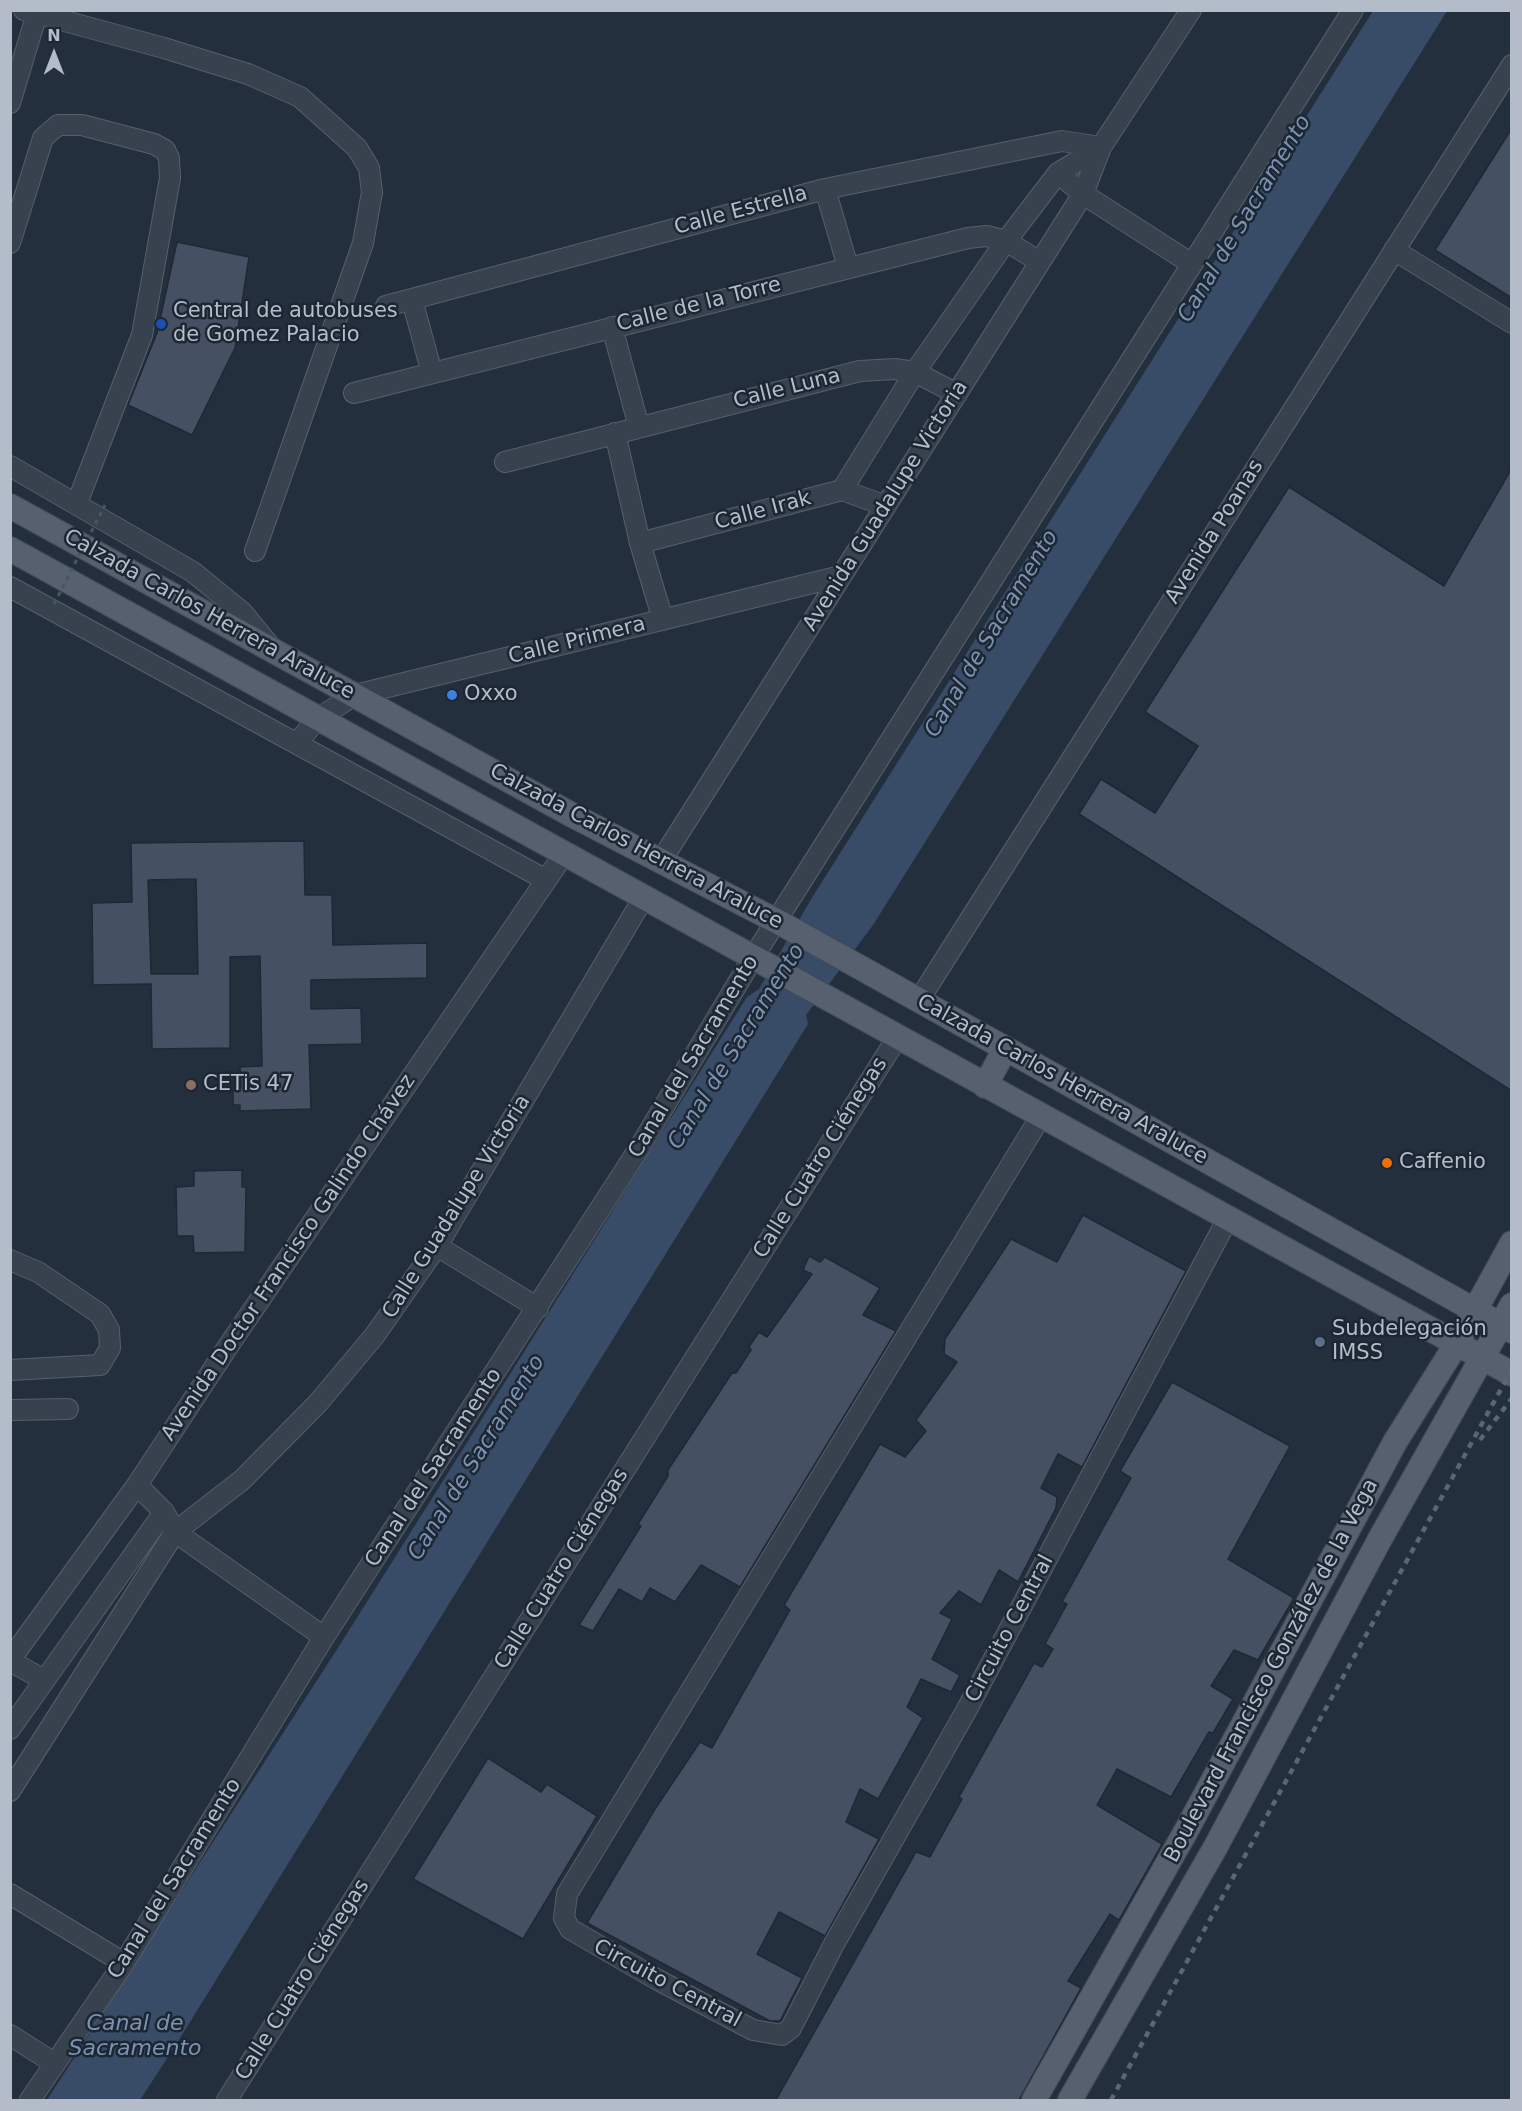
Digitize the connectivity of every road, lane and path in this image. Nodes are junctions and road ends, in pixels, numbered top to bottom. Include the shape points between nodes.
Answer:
1 (1191, 10) edge
2 (1353, 10) edge
3 (33, 12) edge
4 (1512, 65) edge
5 (10, 103) edge
6 (1101, 147) junction
7 (1058, 173) junction
8 (825, 189) junction
9 (1083, 195) junction
10 (1006, 241) junction
11 (10, 243) edge
12 (1394, 250) junction
13 (1040, 262) junction
14 (1192, 264) junction
15 (848, 267) junction
16 (412, 300) junction
17 (386, 306) dead end
18 (1512, 323) edge
19 (612, 327) junction
20 (915, 372) junction
21 (432, 373) junction
22 (354, 393) dead end
23 (957, 394) junction
24 (639, 427) junction
25 (615, 433) junction
26 (505, 462) dead end
27 (10, 466) edge
28 (842, 490) junction
29 (77, 503) junction
30 (105, 505) dead end
31 (10, 506) edge
32 (886, 506) junction
33 (640, 543) junction
34 (10, 549) edge
35 (255, 551) dead end
36 (841, 576) junction
37 (10, 587) edge
38 (54, 604) dead end
39 (663, 620) junction
40 (275, 652) junction
41 (355, 695) junction
42 (317, 718) junction
43 (297, 743) junction
44 (564, 854) junction
45 (661, 861) junction
46 (546, 880) junction
47 (644, 897) junction
48 (780, 924) junction
49 (758, 959) junction
50 (919, 1000) junction
51 (897, 1038) junction
52 (1005, 1049) junction
53 (985, 1086) junction
54 (1041, 1116) junction
55 (1228, 1218) junction
56 (1512, 1243) edge
57 (437, 1246) junction
58 (10, 1260) edge
59 (538, 1308) junction
60 (1475, 1311) junction
61 (1508, 1321) edge
62 (1457, 1343) junction
63 (1483, 1358) junction
64 (10, 1370) edge
65 (1512, 1374) edge
66 (68, 1409) dead end
67 (10, 1410) edge
68 (137, 1485) junction
69 (164, 1512) junction
70 (175, 1533) junction
71 (1293, 1633) junction
72 (324, 1636) junction
73 (1321, 1649) junction
74 (10, 1660) edge
75 (44, 1680) junction
76 (10, 1729) edge
77 (10, 1791) edge
78 (1186, 1831) junction
79 (1215, 1848) junction
80 (10, 1894) edge
81 (124, 1963) junction
82 (10, 2035) edge
83 (54, 2063) junction
84 (30, 2100) edge
85 (227, 2100) edge
86 (1034, 2100) edge
87 (1070, 2100) edge

1 - 6 street, Avenida Guadalupe Victoria
2 - 14 street, Canal del Sacramento
3 - 5 street
3 - 35 street via 164,48 248,75 300,97 357,148 369,168 372,192 363,243
4 - 12 street, Avenida Poanas
6 - 7 street, Avenida Guadalupe Victoria
6 - 8 street, Calle Estrella via 1062,141
6 - 9 street, Avenida Guadalupe Victoria
7 - 9 street
7 - 10 street, Avenida Guadalupe Victoria
8 - 15 street
8 - 16 street, Calle Estrella
9 - 13 street, Avenida Guadalupe Victoria
9 - 14 street
10 - 13 street, Calle de la Torre
10 - 15 street, Calle de la Torre via 987,236 968,238
10 - 20 street, Avenida Guadalupe Victoria
11 - 29 street via 44,138 58,125 82,125 154,144 170,158 170,178 142,335
12 - 18 street
12 - 50 street, Avenida Poanas
13 - 23 street, Avenida Guadalupe Victoria
14 - 48 street, Canal del Sacramento
15 - 19 street, Calle de la Torre
16 - 17 street, Calle Estrella
16 - 21 street
19 - 21 street, Calle de la Torre
19 - 24 street
20 - 23 street, Calle Luna
20 - 24 street, Calle Luna via 860,371
20 - 28 street, Avenida Guadalupe Victoria
21 - 22 street, Calle de la Torre
23 - 32 street, Avenida Guadalupe Victoria
24 - 25 street, Calle Luna
25 - 26 street, Calle Luna
25 - 33 street
27 - 29 street
28 - 32 street
28 - 33 street, Calle Irak
29 - 40 street via 170,557 219,591
30 - 38 path, bridge
31 - 40 main road, Calzada Carlos Herrera Araluce
32 - 36 street, Avenida Guadalupe Victoria
33 - 39 street
34 - 42 main road, Calzada Carlos Herrera Araluce
36 - 39 street, Calle Primera
36 - 45 street, Avenida Guadalupe Victoria
37 - 43 street
39 - 41 street, Calle Primera
40 - 41 main road, Calzada Carlos Herrera Araluce
41 - 42 street, Calle Primera
41 - 45 main road, Calzada Carlos Herrera Araluce
42 - 43 street
42 - 44 main road, Calzada Carlos Herrera Araluce
43 - 46 street
44 - 46 street, Avenida Doctor Francisco Galindo Chávez
44 - 47 main road, Calzada Carlos Herrera Araluce
45 - 48 main road, Calzada Carlos Herrera Araluce
46 - 68 street, Avenida Doctor Francisco Galindo Chávez
47 - 49 main road, Calzada Carlos Herrera Araluce
47 - 57 street, Calle Guadalupe Victoria
48 - 49 street, Canal del Sacramento
48 - 50 main road, Calzada Carlos Herrera Araluce
49 - 51 main road, Calzada Carlos Herrera Araluce
49 - 59 street, Canal del Sacramento
50 - 52 main road, Calzada Carlos Herrera Araluce
51 - 53 main road, Calzada Carlos Herrera Araluce
51 - 85 street, Calle Cuatro Ciénegas
52 - 53 main road
52 - 60 main road, Calzada Carlos Herrera Araluce
53 - 54 main road, Calzada Carlos Herrera Araluce
54 - 55 main road, Calzada Carlos Herrera Araluce
54 - 55 street, Circuito Central via 567,1894 564,1918 570,1929 658,1980 753,2030 782,2035 791,2028 966,1711
55 - 62 main road, Calzada Carlos Herrera Araluce
56 - 60 main road, Boulevard Francisco González de la Vega
57 - 59 street
57 - 70 street, Calle Guadalupe Victoria via 375,1335 318,1403 242,1480
58 - 64 street via 46,1277 100,1314 110,1330 110,1348 100,1365
59 - 72 street, Canal del Sacramento
60 - 61 main road, Calzada Carlos Herrera Araluce
60 - 62 main road, Boulevard Francisco González de la Vega
61 - 63 main road, Boulevard Francisco González de la Vega
62 - 63 main road, Calzada Carlos Herrera Araluce
62 - 71 main road, Boulevard Francisco González de la Vega via 1395,1442
63 - 65 main road, Calzada Carlos Herrera Araluce
63 - 73 main road, Boulevard Francisco González de la Vega
66 - 67 street
68 - 69 street
68 - 74 street, Avenida Doctor Francisco Galindo Chávez
69 - 70 street
69 - 75 street
70 - 72 street
70 - 77 street
71 - 73 main road
71 - 78 main road, Boulevard Francisco González de la Vega
72 - 81 street, Canal del Sacramento
73 - 79 main road, Boulevard Francisco González de la Vega
74 - 75 street
75 - 76 street
78 - 79 main road
78 - 86 main road, Boulevard Francisco González de la Vega
79 - 87 main road, Boulevard Francisco González de la Vega
80 - 81 street
81 - 83 street, Canal del Sacramento
82 - 83 street
83 - 84 street, Canal del Sacramento

